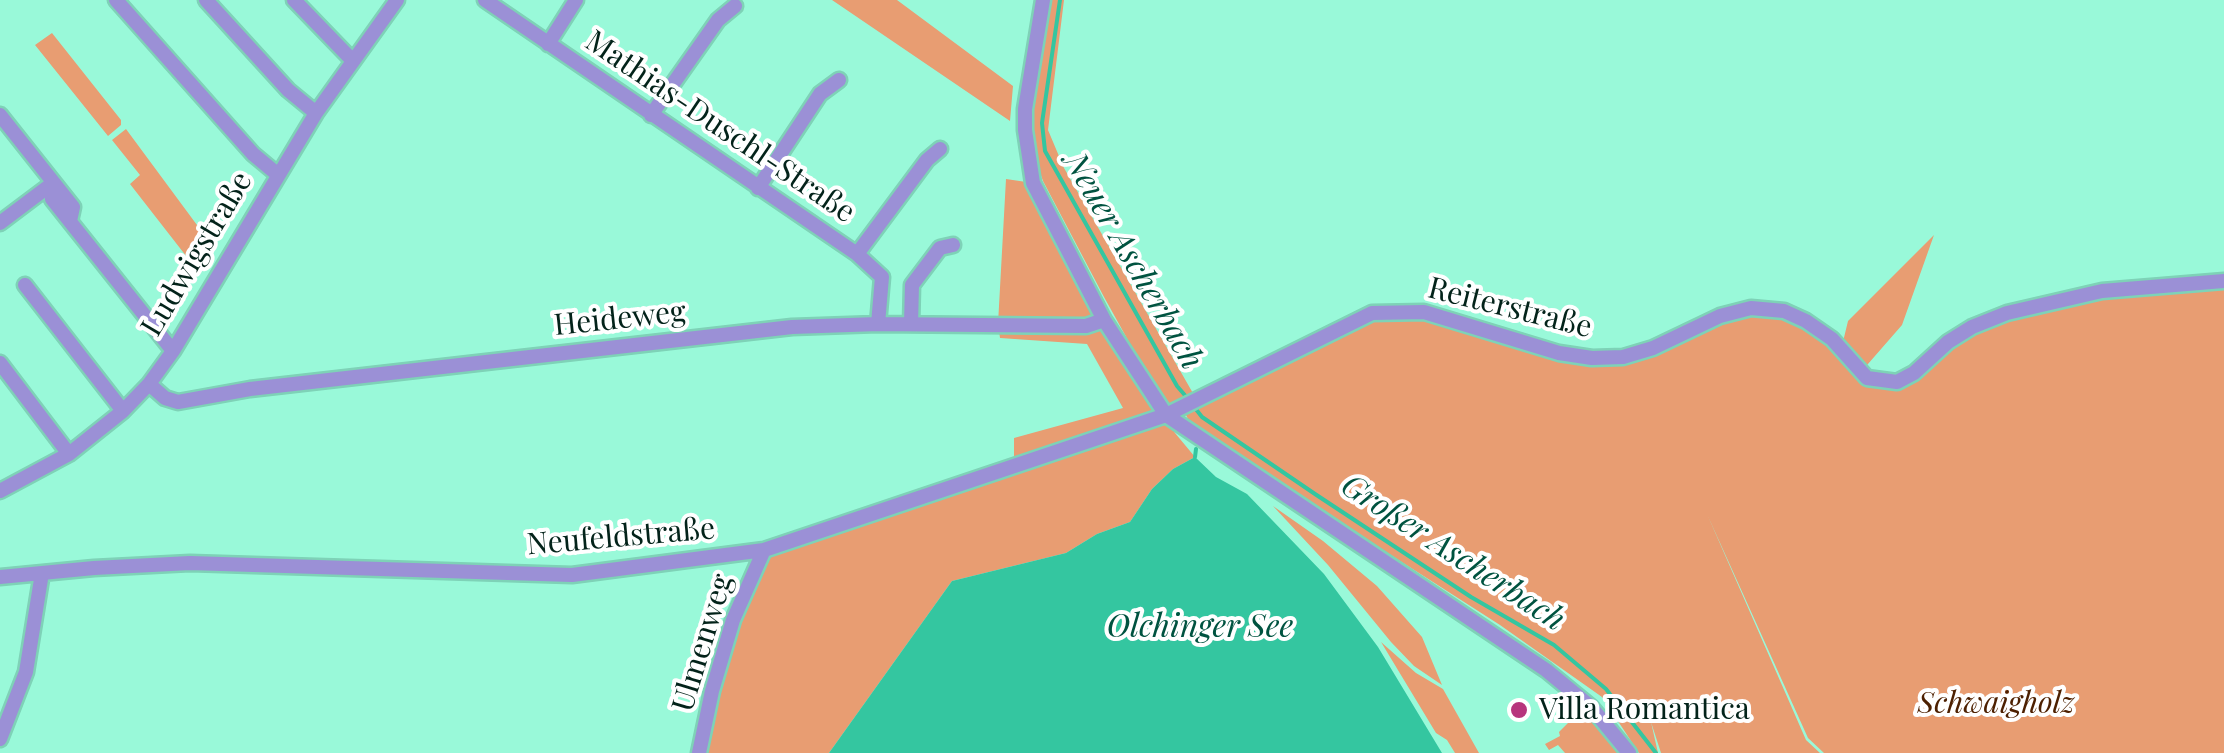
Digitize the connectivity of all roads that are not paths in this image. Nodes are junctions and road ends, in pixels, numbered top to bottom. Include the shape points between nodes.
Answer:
1 (116, 0) edge
2 (206, 0) edge
3 (294, 0) edge
4 (485, 0) edge
5 (576, 0) edge
6 (1042, 0) edge
7 (393, 2) edge
8 (735, 6) dead end
9 (548, 44) junction
10 (352, 60) junction
11 (838, 80) dead end
12 (316, 113) junction
13 (0, 115) edge
14 (652, 115) junction
15 (940, 149) dead end
16 (277, 174) junction
17 (55, 185) junction
18 (758, 188) junction
19 (0, 224) edge
20 (952, 245) dead end
21 (857, 254) junction
22 (2224, 281) edge
23 (26, 285) dead end
24 (1104, 320) junction
25 (878, 324) junction
26 (911, 324) junction
27 (173, 351) junction
28 (0, 363) edge
29 (149, 384) junction
30 (122, 411) junction
31 (1166, 416) junction
32 (69, 454) junction
33 (2, 485) edge
34 (764, 550) junction
35 (42, 572) junction
36 (0, 577) edge
37 (0, 739) edge
38 (700, 753) edge
39 (1630, 753) edge

1 - 16 street
2 - 12 street
3 - 10 street
4 - 9 street, Mathias-Duschl-Straße
5 - 9 street
6 - 24 street via 1025,130 1033,182
7 - 10 street, Ludwigstraße
8 - 14 street via 718,20
9 - 14 street, Mathias-Duschl-Straße
10 - 12 street, Ludwigstraße
11 - 18 street via 820,94
12 - 16 street, Ludwigstraße
13 - 17 street
14 - 18 street, Mathias-Duschl-Straße
15 - 21 street
16 - 27 street, Ludwigstraße
17 - 19 street
17 - 27 street via 52,199
18 - 21 street, Mathias-Duschl-Straße
20 - 26 street via 940,248 912,285
21 - 25 street, Mathias-Duschl-Straße via 882,277
22 - 31 street, Reiterstraße via 2102,291 2007,313 1972,326 1897,382 1867,378 1832,338 1784,312 1751,308 1653,348 1592,358 1424,312 1372,312
23 - 30 street
24 - 26 street, Heideweg via 1086,326
24 - 31 street
25 - 26 street, Heideweg
25 - 29 street, Heideweg via 792,327 178,402
27 - 29 street, Ludwigstraße
28 - 32 street
29 - 30 street, Ludwigstraße
30 - 32 street, Ludwigstraße
31 - 34 street, Neufeldstraße
31 - 39 street via 1546,670 1591,707
32 - 33 street, Ludwigstraße
34 - 35 street, Neufeldstraße via 572,575 190,563
34 - 38 street, Ulmenweg via 733,620
35 - 36 street, Neufeldstraße
35 - 37 street via 26,672

